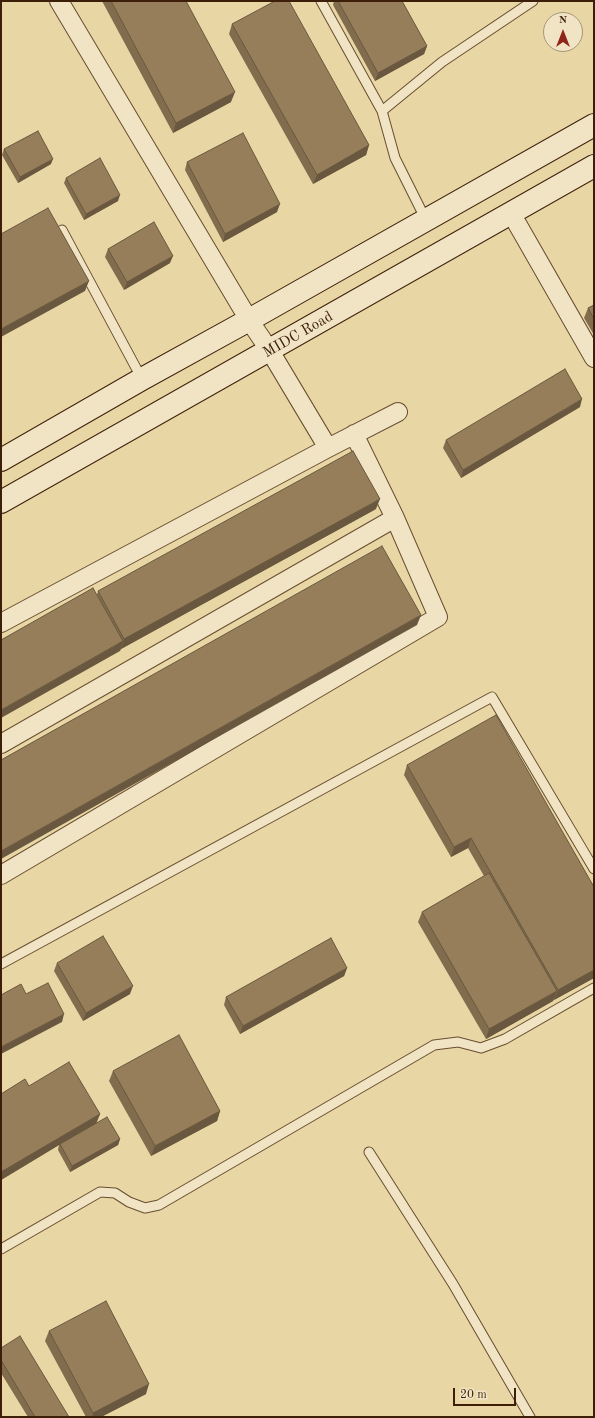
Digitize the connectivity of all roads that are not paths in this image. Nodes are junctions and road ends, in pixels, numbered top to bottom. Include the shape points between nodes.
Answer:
1 (59, 1) edge
2 (321, 1) edge
3 (533, 1) edge
4 (382, 111) junction
5 (594, 125) edge
6 (594, 166) edge
7 (511, 213) junction
8 (426, 220) junction
9 (62, 230) edge
10 (249, 320) junction
11 (270, 351) junction
12 (594, 358) edge
13 (142, 379) junction
14 (398, 412) dead end
15 (354, 434) junction
16 (328, 448) junction
17 (1, 460) edge
18 (1, 502) edge
19 (395, 518) junction
20 (1, 623) edge
21 (1, 744) edge
22 (594, 868) edge
23 (1, 875) edge
24 (1, 964) edge
25 (594, 988) edge
26 (369, 1152) dead end
27 (1, 1249) edge
28 (530, 1417) edge

1 - 10 street
2 - 4 lane
3 - 4 lane via 442,62
4 - 8 lane via 395,158
5 - 8 main road
6 - 7 main road, MIDC Road
7 - 11 main road, MIDC Road
7 - 12 street
8 - 10 main road
9 - 13 lane
10 - 11 street
10 - 13 main road
11 - 16 street
11 - 18 main road, MIDC Road
13 - 17 main road
14 - 15 street
15 - 16 street
15 - 19 street
16 - 20 street
19 - 21 street
19 - 23 street via 438,617
22 - 24 lane via 492,697
25 - 27 lane via 504,1039 481,1048 458,1042 434,1045 159,1205 144,1208 115,1193 100,1192
26 - 28 lane via 453,1284

